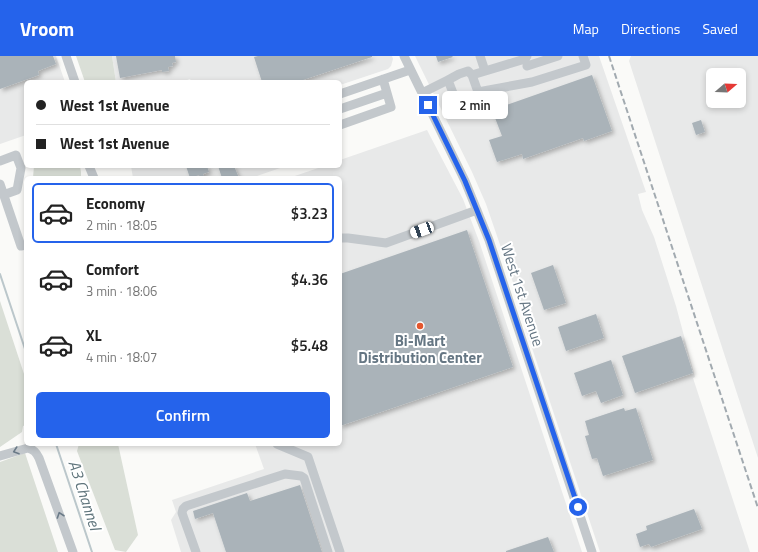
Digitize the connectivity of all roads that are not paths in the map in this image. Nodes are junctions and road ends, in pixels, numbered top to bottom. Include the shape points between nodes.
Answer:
1 (66, 56) edge
2 (404, 56) edge
3 (480, 56) edge
4 (558, 56) edge
5 (582, 56) edge
6 (513, 59) edge
7 (526, 60) edge
8 (410, 70) junction
9 (485, 71) junction
10 (472, 75) junction
11 (383, 79) junction
12 (74, 80) edge
13 (448, 80) junction
14 (532, 82) junction
15 (342, 93) edge
16 (387, 93) junction
17 (422, 93) junction
18 (458, 106) dead end
19 (342, 108) edge
20 (342, 124) edge
21 (0, 162) edge
22 (0, 184) edge
23 (3, 195) junction
24 (477, 210) junction
25 (342, 238) edge
26 (24, 245) edge
27 (282, 446) edge
28 (0, 456) edge
29 (73, 552) edge
30 (196, 552) edge
31 (328, 552) edge
32 (340, 552) edge
33 (592, 552) edge

1 - 12 street
2 - 8 street, West 1st Avenue
3 - 9 street
4 - 7 street
5 - 14 street via 586,65
6 - 7 street
6 - 9 street
7 - 14 street
8 - 11 street
8 - 17 street, West 1st Avenue
9 - 10 street
10 - 13 street via 468,71
10 - 14 street via 478,92
11 - 15 street
11 - 16 street
13 - 17 street
13 - 18 street
16 - 19 street
16 - 20 street via 391,107
17 - 24 street, West 1st Avenue
21 - 23 street via 16,155 21,168 17,190
22 - 23 street
23 - 26 street via 21,246
24 - 25 street via 386,243
24 - 33 street, West 1st Avenue
27 - 32 street via 308,457
29 -> 28 street via 37,453 24,448
30 - 31 street via 182,513 186,506 285,474 304,478

